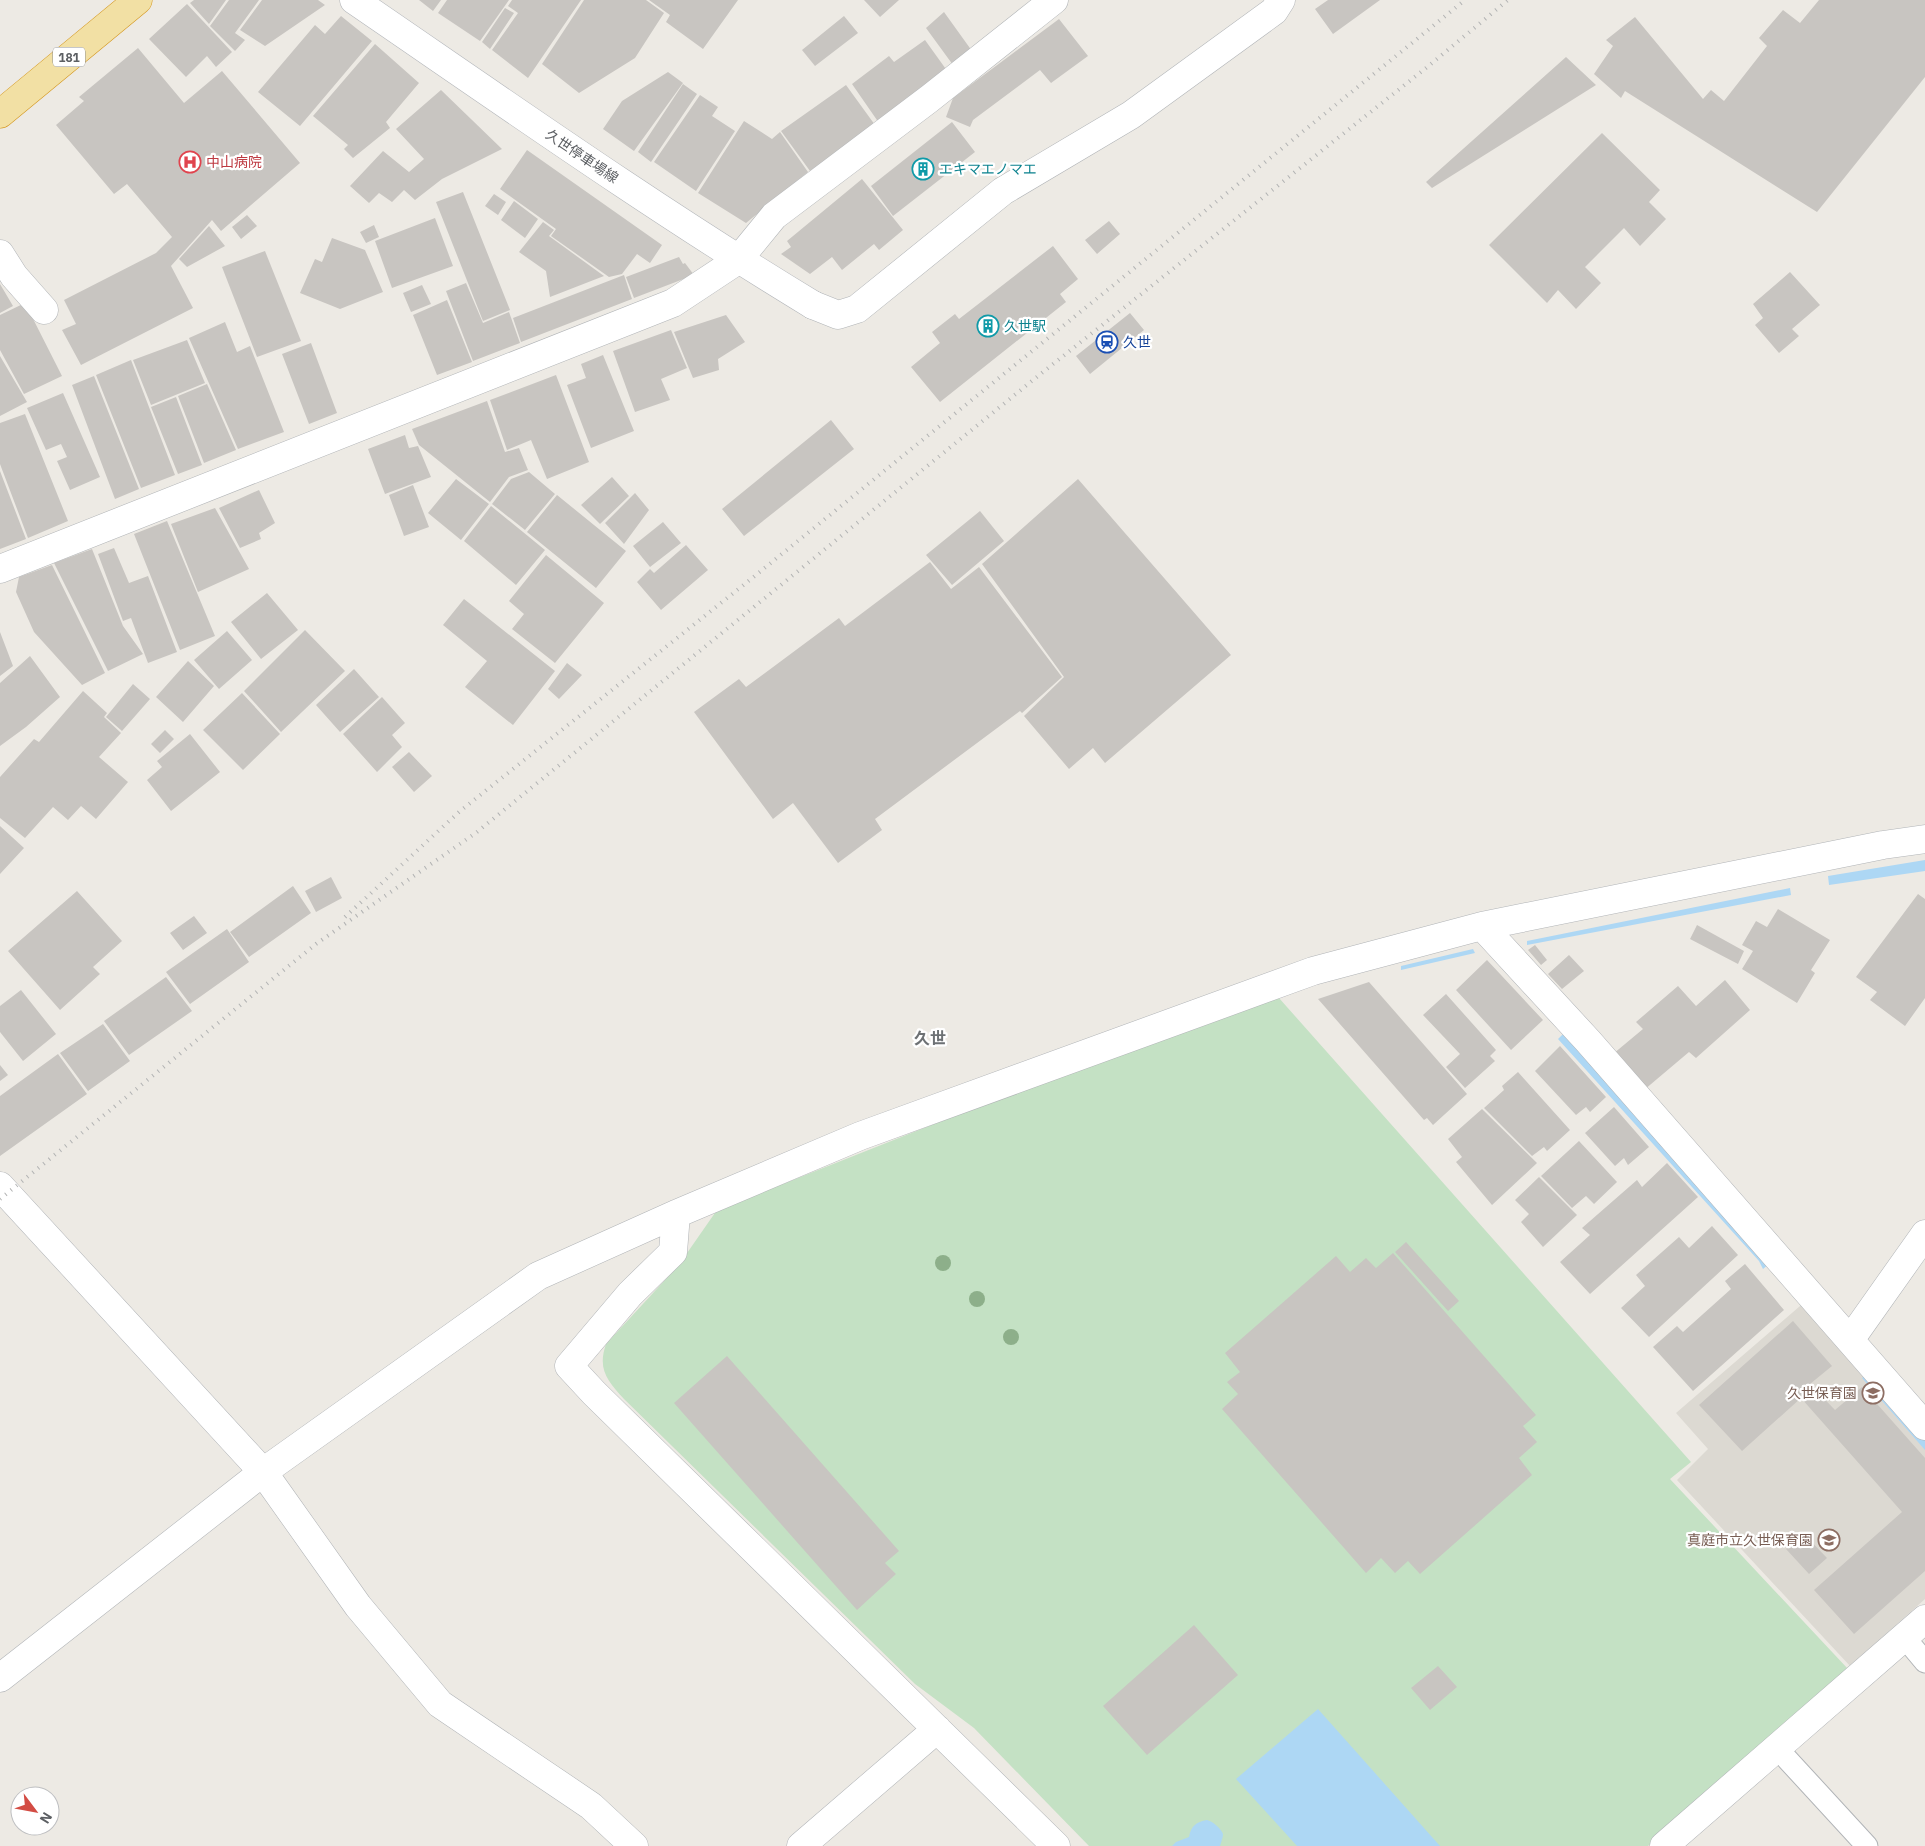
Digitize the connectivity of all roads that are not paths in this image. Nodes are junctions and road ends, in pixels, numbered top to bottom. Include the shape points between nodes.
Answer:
1 (138, 0) edge
2 (354, 0) edge
3 (1054, 0) edge
4 (1281, 0) edge
5 (0, 114) edge
6 (0, 254) edge
7 (738, 260) junction
8 (44, 310) dead end
9 (0, 570) edge
10 (1925, 840) edge
11 (1482, 926) junction
12 (0, 1186) edge
13 (676, 1214) junction
14 (1925, 1234) edge
15 (1850, 1340) junction
16 (1925, 1426) edge
17 (263, 1472) junction
18 (1925, 1619) edge
19 (1905, 1638) junction
20 (1925, 1662) edge
21 (0, 1678) edge
22 (937, 1729) junction
23 (1776, 1747) junction
24 (634, 1846) edge
25 (801, 1846) edge
26 (1056, 1846) edge
27 (1664, 1846) edge
28 (1867, 1846) edge

1 - 5 highway, 181
2 - 7 street, 久世停車場線
3 - 7 street via 929,100 774,216
4 - 7 street, 久世停車場線 via 1274,11 1132,114 1003,191 857,309 838,315 813,305
6 - 8 street via 14,276
7 - 9 street via 673,303
10 - 11 street via 1884,845
11 - 13 street via 1313,971 860,1136
11 - 15 street via 1588,1041
12 - 17 street
13 - 17 street via 538,1276
13 - 22 street via 673,1252 630,1294 569,1366
14 - 15 street
15 - 16 street
17 - 21 street
17 - 24 street via 358,1606 440,1704 591,1806
18 - 19 street
19 - 20 lane
19 - 23 street
22 - 25 street
22 - 26 street
23 - 27 street
23 - 28 lane

